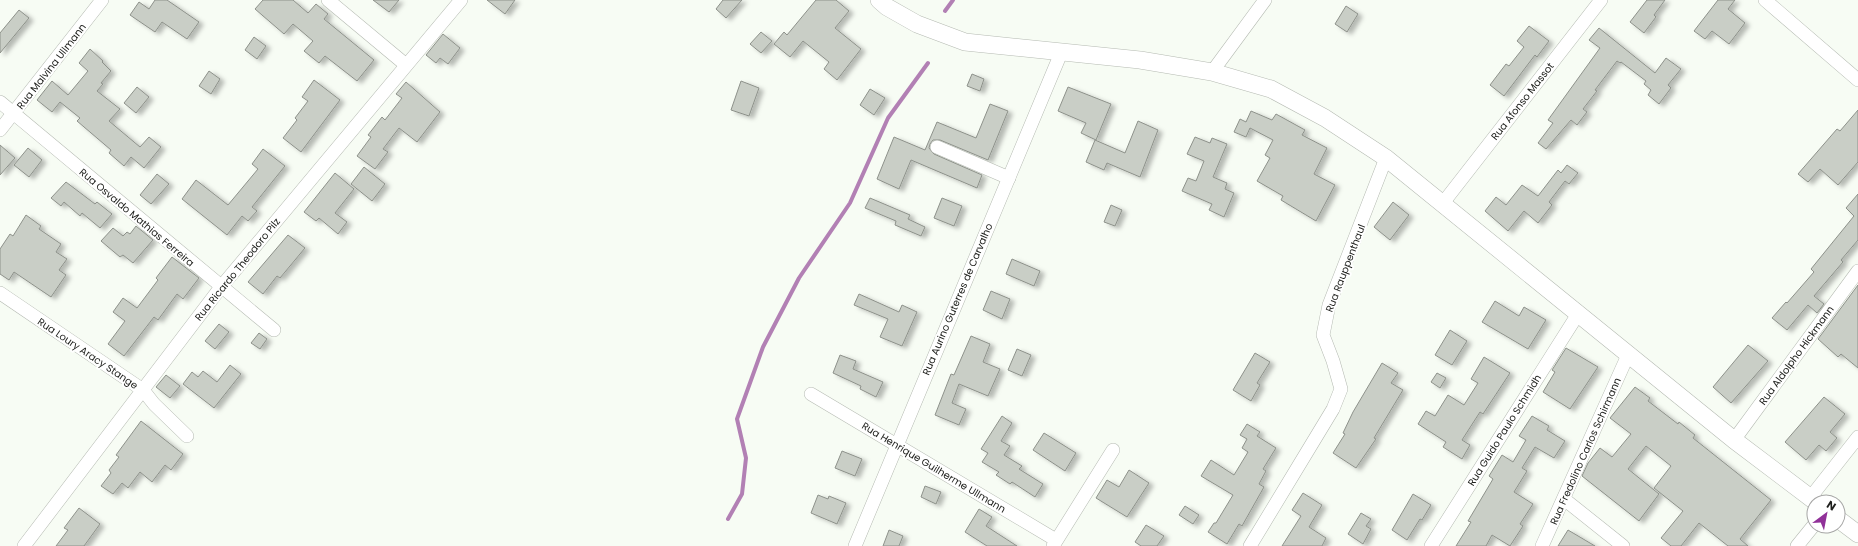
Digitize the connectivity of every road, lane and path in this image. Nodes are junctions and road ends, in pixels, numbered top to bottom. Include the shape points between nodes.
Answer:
1 (102, 0) edge
2 (328, 0) edge
3 (461, 0) edge
4 (879, 0) edge
5 (1265, 0) edge
6 (1601, 0) edge
7 (1764, 0) edge
8 (1061, 53) junction
9 (406, 65) junction
10 (1212, 72) junction
11 (1858, 80) edge
12 (0, 102) edge
13 (14, 114) junction
14 (0, 130) edge
15 (937, 147) dead end
16 (1386, 158) junction
17 (1009, 178) junction
18 (1443, 203) junction
19 (1858, 271) edge
20 (221, 287) junction
21 (0, 293) edge
22 (1578, 314) junction
23 (274, 330) dead end
24 (1628, 355) junction
25 (143, 390) junction
26 (811, 394) dead end
27 (187, 436) dead end
28 (1858, 437) edge
29 (1734, 440) junction
30 (896, 445) junction
31 (1113, 450) dead end
32 (1817, 494) edge
33 (1806, 495) edge
34 (1564, 499) junction
35 (1846, 525) edge
36 (1807, 534) edge
37 (1858, 534) edge
38 (1055, 543) edge
39 (24, 546) edge
40 (855, 546) edge
41 (1250, 546) edge
42 (1431, 546) edge
43 (1542, 546) edge
44 (1623, 546) edge
45 (1797, 546) edge

1 - 13 street, Rua Malvina Ullmann
2 - 9 street
3 - 9 street, Rua Ricardo Theodoro Pilz
4 - 8 main road via 917,24 965,42
5 - 10 street
6 - 18 street, Rua Afonso Massot
7 - 11 street
8 - 10 main road via 1140,60
8 - 17 street, Rua Aurino Guterres de Carvalho
9 - 20 street, Rua Ricardo Theodoro Pilz
10 - 16 main road via 1271,89 1325,118
12 - 13 street, Rua Osvaldo Mathias Ferreira
13 - 14 street, Rua Malvina Ullmann
13 - 20 street, Rua Osvaldo Mathias Ferreira
15 - 17 street
16 - 18 main road
16 - 41 street, Rua Rauppenthaul via 1329,305 1323,335 1341,388 1333,409
17 - 30 street, Rua Aurino Guterres de Carvalho
18 - 22 main road
19 - 29 street, Rua Aldolpho Hickmann
20 - 23 street, Rua Osvaldo Mathias Ferreira
20 - 25 street, Rua Ricardo Theodoro Pilz
21 - 25 street, Rua Loury Aracy Stange
22 - 24 main road
22 - 42 street, Rua Guido Paulo Schmidh
24 - 29 main road
24 - 34 street, Rua Fredolino Carlos Schirmann
25 - 27 street, Rua Loury Aracy Stange
25 - 39 street, Rua Ricardo Theodoro Pilz
26 - 30 street, Rua Henrique Guilherme Ullmann
28 - 32 street
29 - 33 main road
30 - 38 street, Rua Henrique Guilherme Ullmann
30 - 40 street, Rua Aurino Guterres de Carvalho
31 - 38 street
34 - 43 street, Rua Fredolino Carlos Schirmann
34 - 44 street
35 - 37 main road
36 - 45 street

